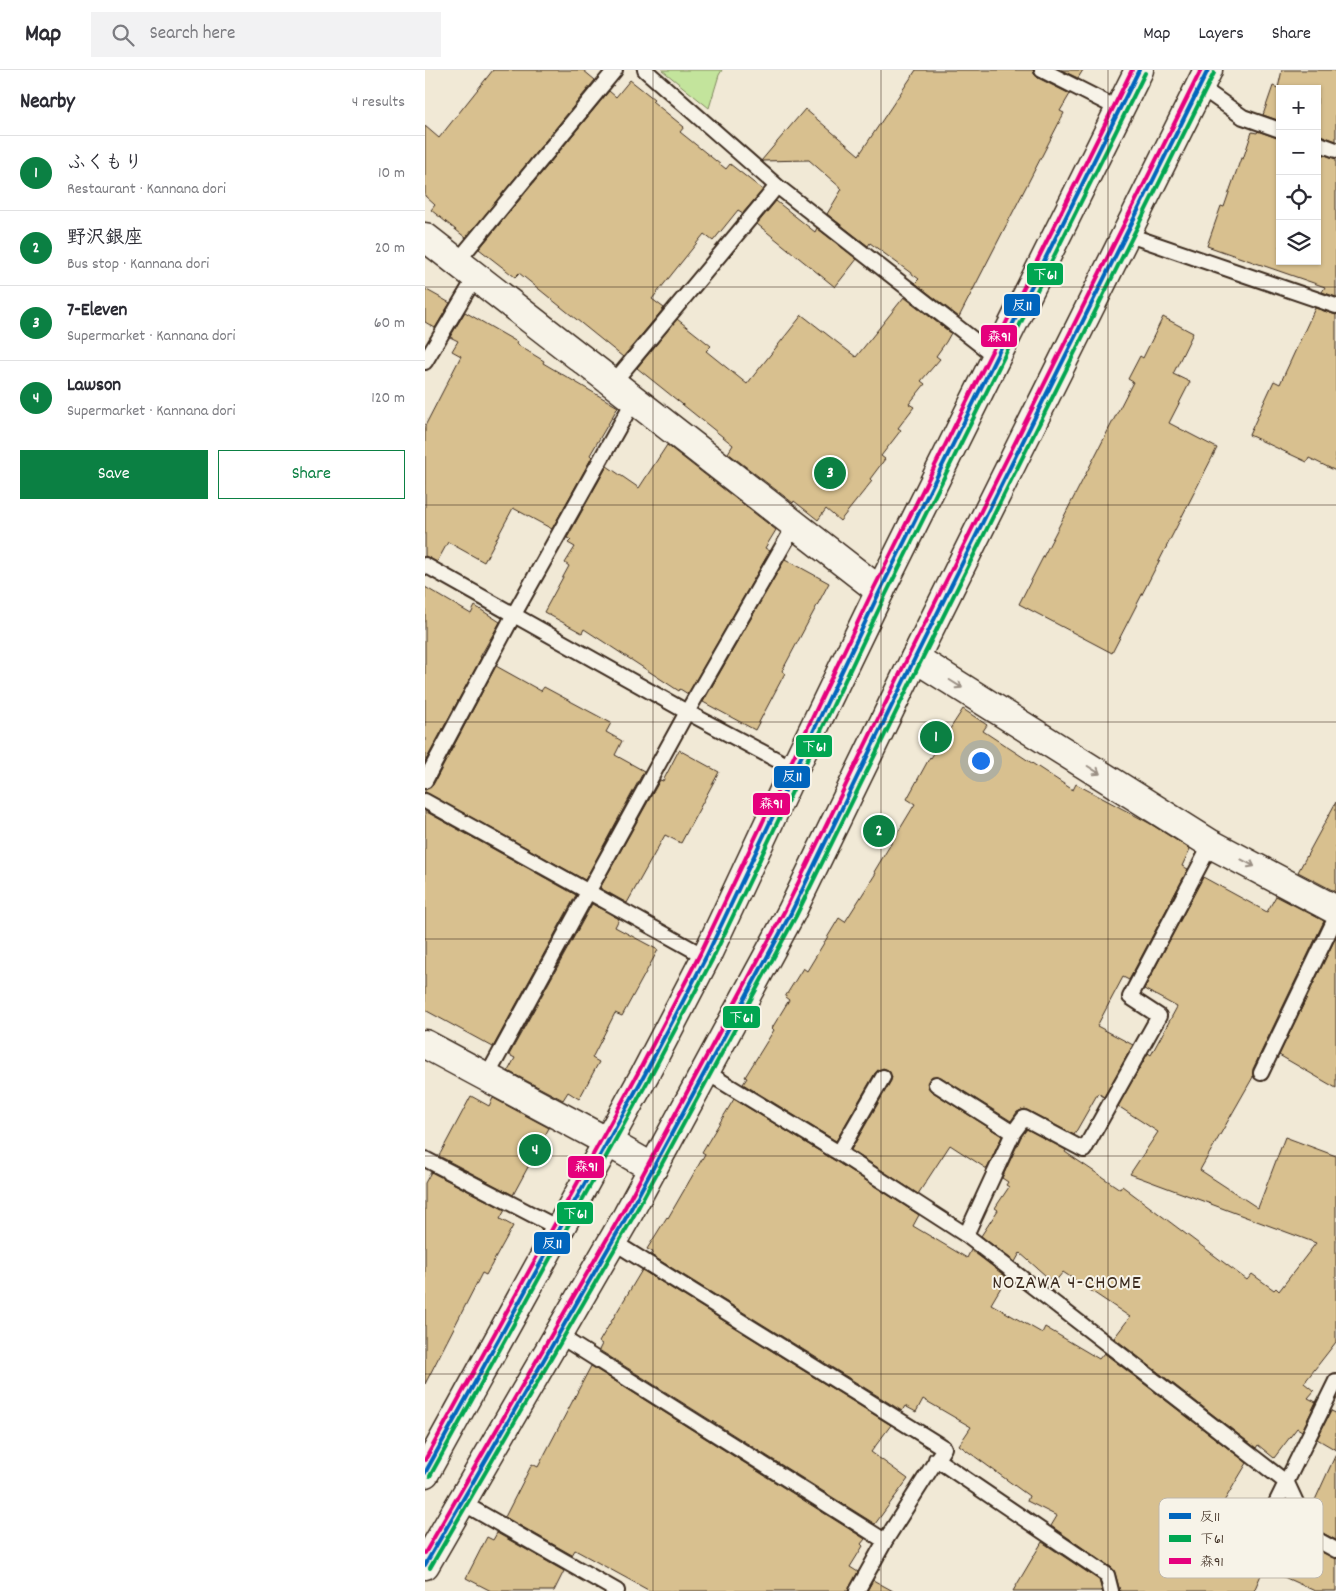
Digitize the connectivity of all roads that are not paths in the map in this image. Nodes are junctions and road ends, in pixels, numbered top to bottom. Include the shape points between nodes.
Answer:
1 (615, 70) edge
2 (645, 70) edge
3 (1042, 70) edge
4 (1139, 70) edge
5 (1203, 78) edge
6 (1119, 109) junction
7 (1276, 129) edge
8 (1321, 144) edge
9 (1336, 150) edge
10 (777, 186) junction
11 (1126, 234) junction
12 (425, 237) edge
13 (467, 269) junction
14 (1336, 306) edge
15 (429, 343) edge
16 (997, 358) junction
17 (425, 362) edge
18 (613, 383) junction
19 (635, 400) junction
20 (795, 525) junction
21 (425, 565) edge
22 (880, 591) junction
23 (513, 616) junction
24 (915, 658) junction
25 (687, 712) junction
26 (794, 769) junction
27 (425, 781) edge
28 (425, 801) edge
29 (1211, 844) junction
30 (587, 892) junction
31 (1336, 910) edge
32 (1336, 917) edge
33 (706, 957) junction
34 (425, 1044) edge
35 (706, 1072) junction
36 (1261, 1072) dead end
37 (883, 1077) dead end
38 (486, 1078) junction
39 (936, 1084) dead end
40 (1013, 1133) junction
41 (606, 1141) junction
42 (839, 1153) junction
43 (425, 1158) edge
44 (653, 1168) junction
45 (558, 1228) junction
46 (966, 1234) junction
47 (613, 1240) junction
48 (558, 1335) junction
49 (1336, 1381) edge
50 (936, 1459) junction
51 (425, 1473) edge
52 (1287, 1482) junction
53 (1279, 1498) edge
54 (1294, 1498) edge
55 (461, 1502) junction
56 (885, 1541) junction
57 (1323, 1543) edge
58 (1336, 1550) edge
59 (425, 1565) edge
60 (617, 1591) edge
61 (857, 1591) edge
62 (1111, 1591) edge

1 - 13 lane
2 - 10 lane
3 - 6 lane
4 - 6 main road
5 - 7 lane via 1243,117
5 - 11 main road
6 - 16 main road
8 - 9 lane
10 - 16 lane
10 - 18 lane
11 - 14 lane
11 - 24 main road
12 - 13 main road
13 - 15 lane
13 - 18 main road
15 - 17 lane
16 - 22 main road
18 - 19 main road
19 - 20 main road
19 - 23 lane
20 - 22 main road
20 - 25 lane
21 - 23 lane
22 - 26 main road
23 - 25 lane
23 - 27 lane
24 -> 29 main road
24 - 35 main road via 791,913
25 - 26 lane
25 - 30 lane
26 - 33 main road
28 - 30 lane
29 -> 31 main road
29 - 40 lane via 1131,997 1159,1016 1084,1150 1024,1118
30 - 33 lane
30 - 38 lane
32 - 36 lane
33 - 41 main road
34 - 38 main road
35 - 42 lane
35 - 44 main road
37 - 42 lane
38 - 41 main road
39 - 40 lane
40 - 46 lane
41 - 44 main road
41 - 45 main road
42 - 46 lane
43 - 45 lane
44 - 47 main road
45 - 51 main road
46 - 52 lane
47 - 48 main road
47 - 50 lane via 944,1448
48 - 55 main road
48 - 56 lane
49 - 52 lane
50 - 56 lane
50 - 62 lane via 1107,1575
52 - 53 lane
52 - 54 lane
55 - 59 main road
55 - 60 lane
56 - 61 lane
57 - 58 lane

